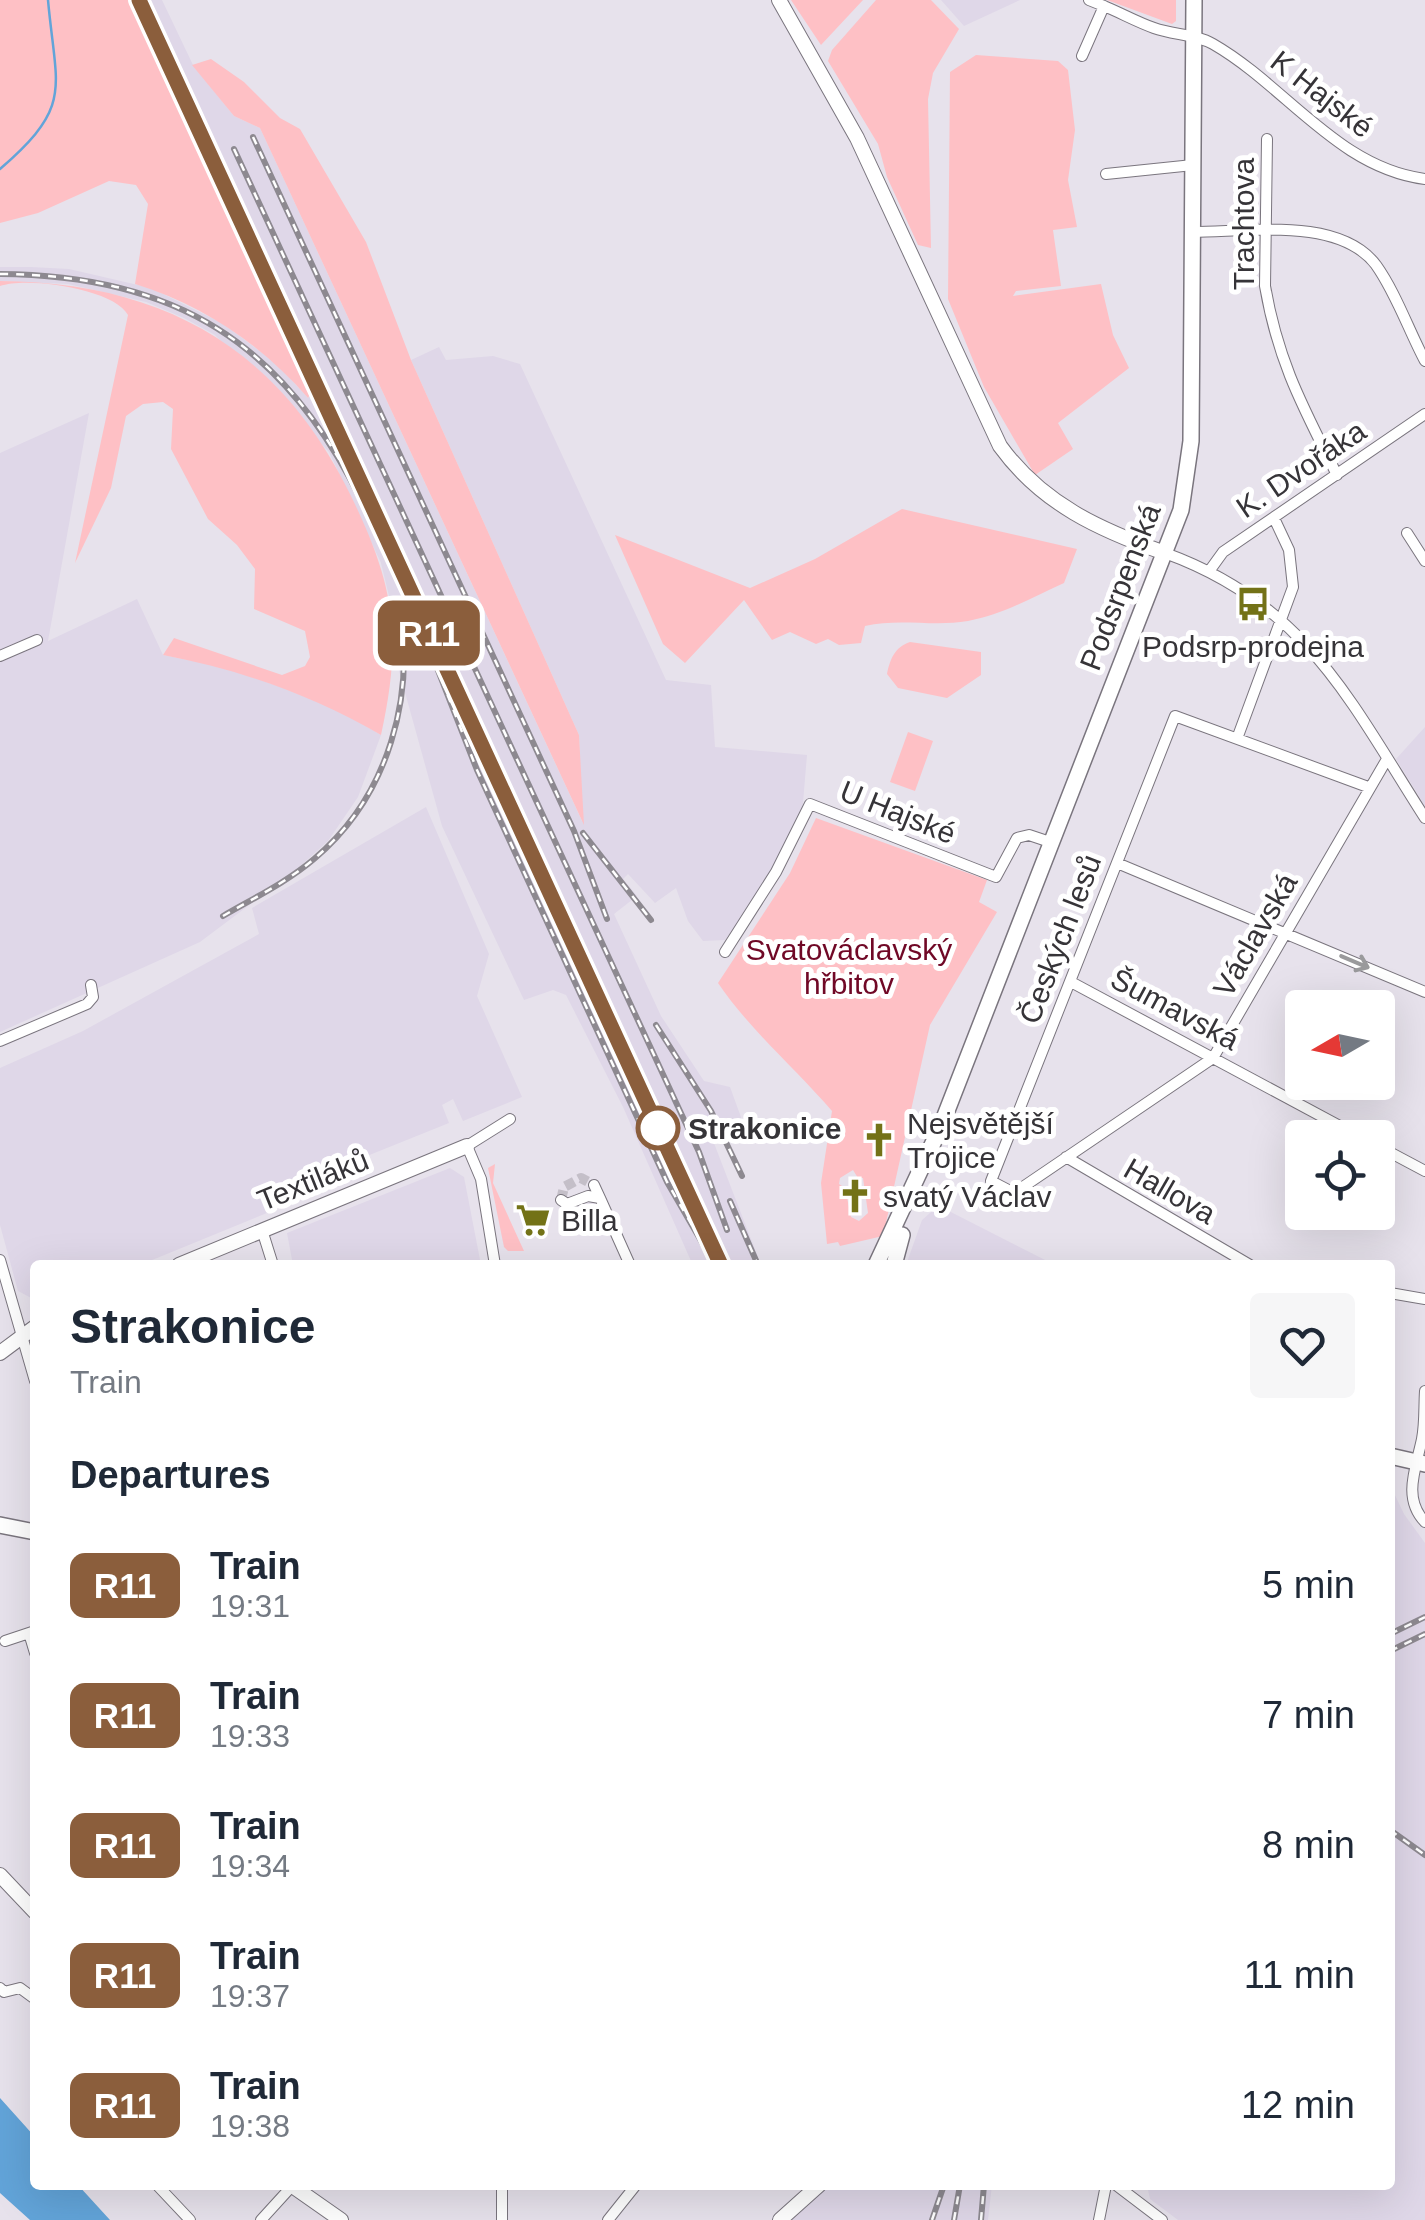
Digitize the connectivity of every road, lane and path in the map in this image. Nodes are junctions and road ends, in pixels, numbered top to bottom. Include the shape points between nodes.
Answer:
1 (779, 0) edge
2 (1089, 0) edge
3 (1194, 0) edge
4 (1104, 6) junction
5 (1194, 38) junction
6 (1082, 56) dead end
7 (1267, 138) dead end
8 (1193, 165) junction
9 (1106, 174) dead end
10 (1425, 179) edge
11 (1193, 232) junction
12 (1266, 232) junction
13 (1425, 361) edge
14 (1425, 414) edge
15 (1336, 475) junction
16 (1274, 518) junction
17 (1407, 533) dead end
18 (1165, 553) junction
19 (1425, 562) edge
20 (1210, 570) junction
21 (1282, 622) junction
22 (37, 640) dead end
23 (0, 656) edge
24 (1238, 736) junction
25 (1387, 759) junction
26 (1368, 787) junction
27 (1425, 818) edge
28 (1050, 842) junction
29 (1117, 863) junction
30 (1286, 932) junction
31 (725, 952) dead end
32 (1071, 982) junction
33 (92, 985) dead end
34 (1425, 992) edge
35 (0, 1041) edge
36 (1213, 1058) junction
37 (510, 1119) dead end
38 (1328, 1120) edge
39 (940, 1126) junction
40 (467, 1146) junction
41 (1395, 1155) edge
42 (1066, 1158) junction
43 (1425, 1172) edge
44 (991, 1181) joint
45 (594, 1184) dead end
46 (600, 1198) junction
47 (560, 1200) dead end
48 (262, 1230) junction
49 (0, 1260) edge
50 (191, 1260) edge
51 (271, 1260) edge
52 (494, 1260) edge
53 (628, 1260) edge
54 (878, 1260) edge
55 (896, 1260) edge
56 (1241, 1260) edge
57 (1395, 1294) edge
58 (1425, 1299) edge
59 (28, 1331) edge
60 (0, 1354) edge
61 (1425, 1391) edge
62 (1395, 1457) edge
63 (1420, 1463) edge
64 (1425, 1522) edge
65 (0, 1525) edge
66 (30, 1531) edge
67 (0, 1535) edge
68 (30, 1540) edge
69 (30, 1633) edge
70 (4, 1641) dead end
71 (0, 1874) edge
72 (30, 1907) edge
73 (0, 1988) edge
74 (30, 1995) edge
75 (163, 2190) edge
76 (287, 2190) edge
77 (297, 2190) edge
78 (502, 2190) edge
79 (632, 2190) edge
80 (813, 2190) edge
81 (1105, 2190) edge
82 (1123, 2190) edge
83 (190, 2220) edge
84 (261, 2220) edge
85 (341, 2220) edge
86 (502, 2220) edge
87 (608, 2220) edge
88 (780, 2220) edge
89 (1100, 2220) edge
90 (1162, 2220) edge

1 - 18 street via 857,138 1000,446 1064,509
2 - 4 street, K Hajské
3 - 5 main road, Podsrpenská
4 - 5 street, K Hajské
4 - 6 street
5 - 8 main road, Podsrpenská
5 - 10 street, K Hajské via 1214,44 1283,93 1342,148
7 - 12 street, Trachtova
8 - 9 street
8 - 11 main road, Podsrpenská
11 - 12 street
11 - 18 main road, Podsrpenská via 1190,458
12 - 13 street via 1325,235 1362,252 1376,266
12 - 15 street, Trachtova via 1265,286 1280,360
14 - 15 street, K. Dvořáka
15 - 16 street, K. Dvořáka
16 - 20 street, K. Dvořáka via 1222,552
16 - 21 street via 1289,550 1294,586
17 - 19 street
18 - 20 street
18 - 28 main road, Podsrpenská
20 - 21 street
21 - 24 street
21 - 25 street via 1325,661
22 - 23 street
24 - 26 street
24 - 29 street, Českých lesů via 1174,716
25 - 26 street, Václavská
25 - 27 street
26 - 30 street, Václavská
28 - 31 street, U Hajské via 1017,838 996,878 810,804
28 - 39 main road, Podsrpenská
29 - 30 street
29 - 32 street, Českých lesů
30 -> 34 street
30 - 36 street, Václavská
32 - 36 street, Šumavská
32 - 44 street, Českých lesů
33 - 35 street via 87,1004
36 - 38 street, Šumavská
36 - 42 street, Václavská
37 - 40 street
39 - 54 main road, Podsrpenská
39 - 55 main road, Podsrpenská
40 - 48 street, Textiláků
40 - 52 street via 481,1179
41 - 43 street
42 - 44 street, Václavská via 1014,1194
42 - 56 street, Hallova
45 - 46 street
46 - 47 street
46 - 53 street
48 - 50 street, Textiláků
48 - 51 street
49 - 59 street
57 - 58 street
59 - 60 street
61 - 63 street
62 - 63 main road
63 - 64 street via 1412,1500
65 - 66 main road
67 - 68 main road
69 - 70 street
71 - 72 street
73 - 74 street
75 - 83 street
76 - 84 street
77 - 85 street
78 - 86 street
79 - 87 street
80 - 88 street
81 - 89 street
82 - 90 street

